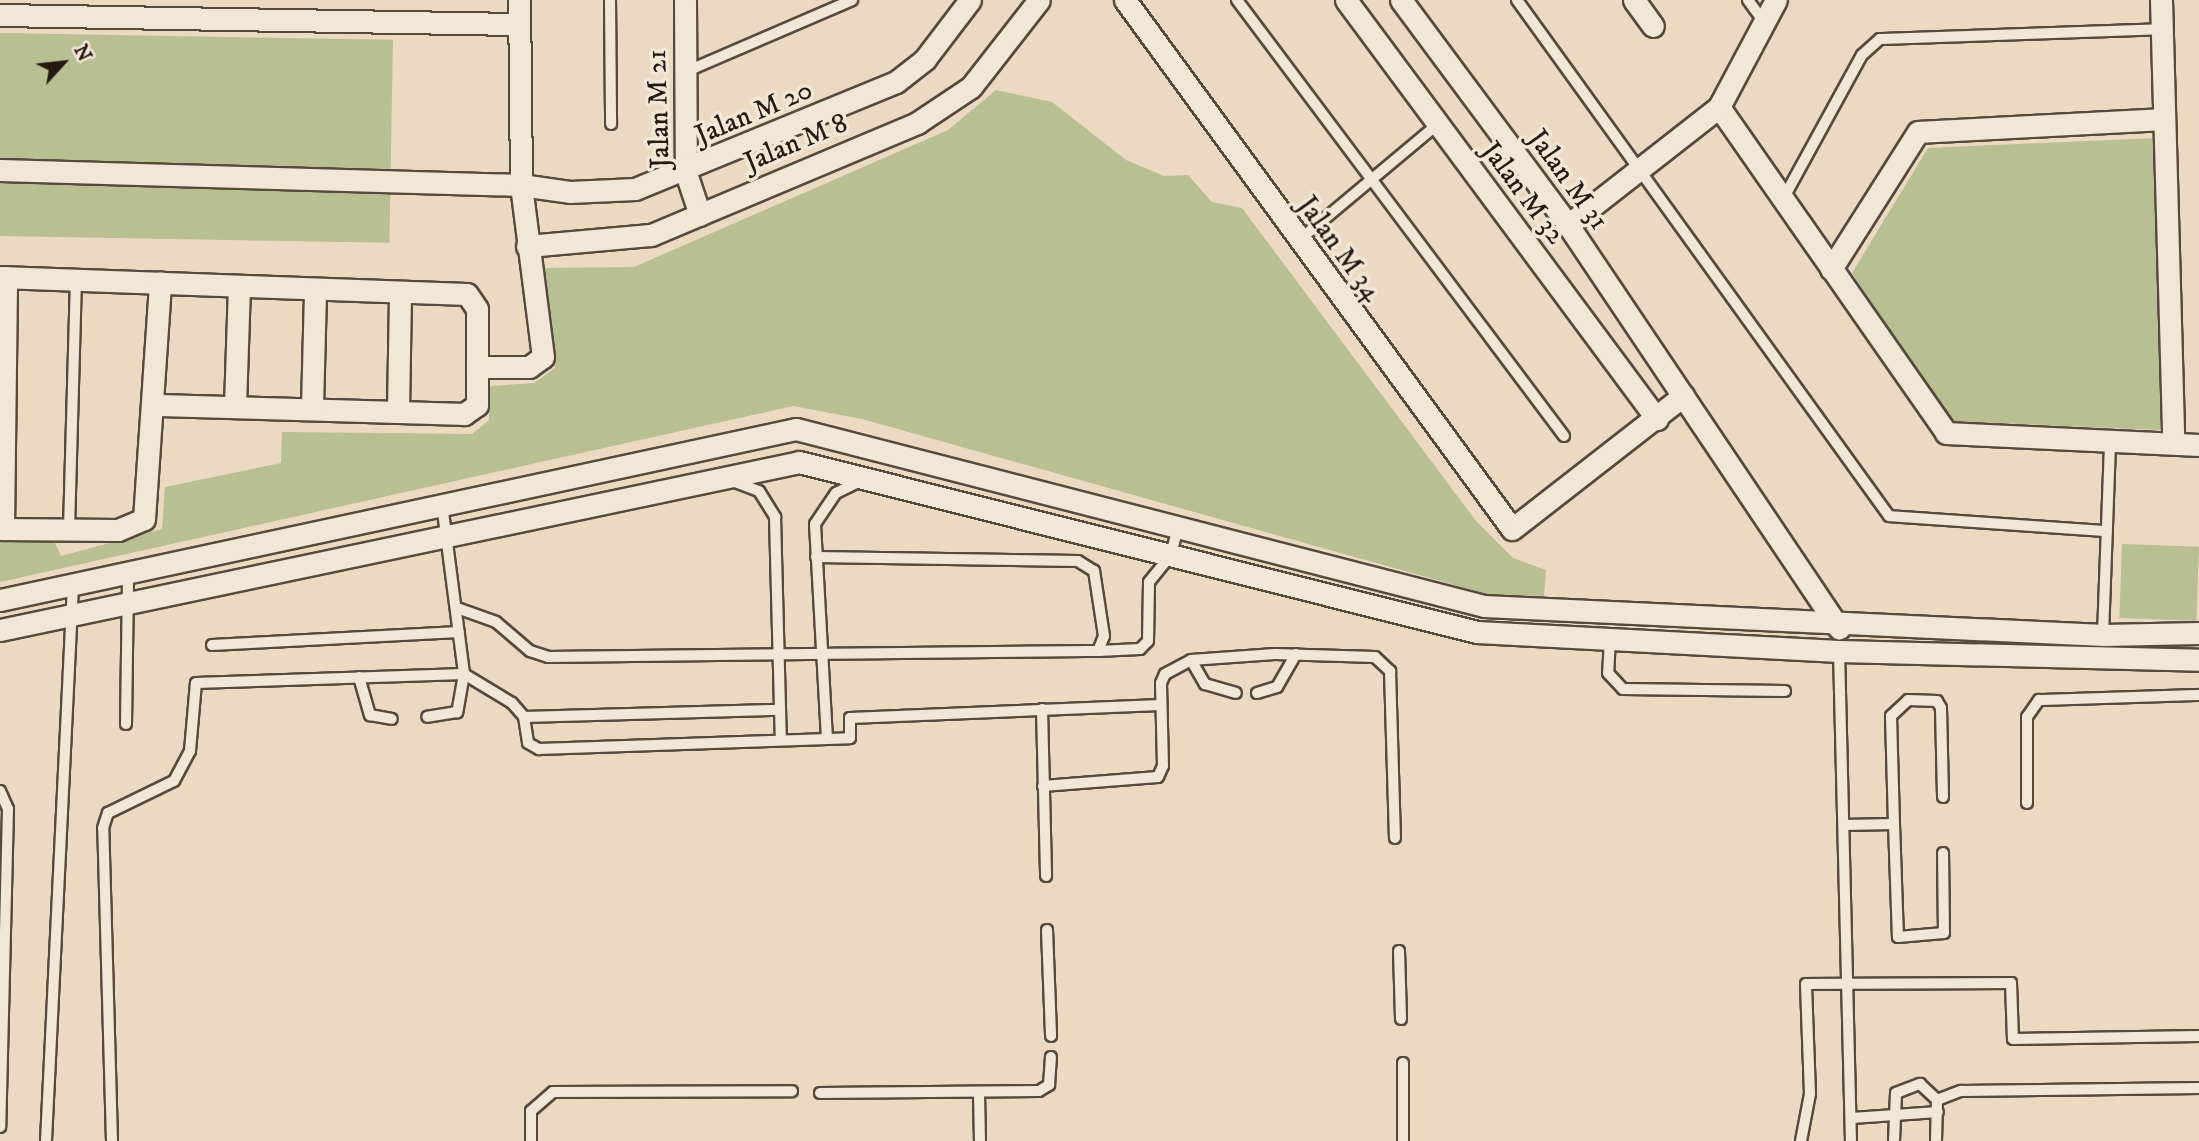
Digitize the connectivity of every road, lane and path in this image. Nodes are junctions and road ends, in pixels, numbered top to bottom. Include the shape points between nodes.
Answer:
1 (519, 0) edge
2 (610, 0) edge
3 (685, 0) edge
4 (852, 0) edge
5 (970, 0) edge
6 (1039, 0) edge
7 (1125, 0) edge
8 (1237, 0) edge
9 (1346, 0) edge
10 (1401, 0) edge
11 (1517, 0) edge
12 (1634, 0) edge
13 (1748, 0) edge
14 (1776, 0) edge
15 (2161, 0) edge
16 (0, 15) edge
17 (1765, 23) junction
18 (518, 24) junction
19 (1654, 26) dead end
20 (2162, 29) junction
21 (683, 72) junction
22 (1719, 107) junction
23 (2164, 119) junction
24 (611, 124) dead end
25 (1437, 124) junction
26 (1644, 167) junction
27 (0, 170) edge
28 (686, 173) junction
29 (1369, 180) junction
30 (521, 185) junction
31 (1782, 201) junction
32 (699, 215) junction
33 (1568, 225) junction
34 (1298, 241) junction
35 (527, 246) junction
36 (1831, 270) junction
37 (3, 277) edge
38 (76, 279) junction
39 (160, 283) junction
40 (239, 286) junction
41 (314, 289) junction
42 (400, 292) junction
43 (477, 367) junction
44 (1683, 396) junction
45 (153, 405) junction
46 (235, 406) junction
47 (312, 407) junction
48 (398, 410) junction
49 (1657, 419) junction
50 (1563, 436) dead end
51 (2110, 440) junction
52 (2174, 443) junction
53 (2199, 445) edge
54 (725, 478) junction
55 (865, 479) junction
56 (442, 504) junction
57 (1178, 527) junction
58 (1, 529) edge
59 (69, 529) junction
60 (2106, 531) junction
61 (447, 535) junction
62 (1171, 555) junction
63 (816, 557) junction
64 (128, 572) junction
65 (73, 584) junction
66 (0, 600) edge
67 (128, 603) junction
68 (457, 608) junction
69 (72, 615) junction
70 (1839, 620) junction
71 (0, 630) edge
72 (459, 632) junction
73 (2199, 633) edge
74 (2103, 635) junction
75 (1610, 638) junction
76 (212, 645) dead end
77 (1098, 651) junction
78 (1839, 651) junction
79 (780, 653) junction
80 (821, 654) junction
81 (1296, 654) junction
82 (1191, 660) junction
83 (2199, 660) edge
84 (464, 674) junction
85 (359, 677) junction
86 (1785, 691) dead end
87 (1257, 693) dead end
88 (1236, 694) dead end
89 (2199, 695) edge
90 (1160, 705) junction
91 (1042, 709) junction
92 (780, 710) junction
93 (427, 717) dead end
94 (524, 717) junction
95 (392, 719) dead end
96 (126, 724) dead end
97 (827, 739) junction
98 (781, 740) junction
99 (1043, 786) junction
100 (0, 791) edge
101 (1943, 797) dead end
102 (2027, 803) dead end
103 (1894, 824) junction
104 (1844, 825) junction
105 (1395, 838) dead end
106 (1943, 853) dead end
107 (1046, 876) dead end
108 (1047, 929) dead end
109 (1399, 951) dead end
110 (1849, 987) junction
111 (1401, 1019) dead end
112 (2199, 1035) edge
113 (1051, 1036) dead end
114 (1051, 1057) dead end
115 (1403, 1062) dead end
116 (2199, 1087) edge
117 (792, 1091) dead end
118 (820, 1093) dead end
119 (979, 1094) junction
120 (1937, 1106) junction
121 (1892, 1115) junction
122 (1852, 1118) junction
123 (0, 1127) edge
124 (46, 1141) edge
125 (112, 1141) edge
126 (531, 1141) edge
127 (980, 1141) edge
128 (1403, 1141) edge
129 (1801, 1141) edge
130 (1851, 1141) edge
131 (1894, 1141) edge
132 (1936, 1141) edge

1 - 18 street
2 - 24 lane
3 - 21 street, Jalan M 21
4 - 21 lane
5 - 28 street, Jalan M 20 via 925,59 896,82
6 - 32 street, Jalan M 8 via 971,87 947,106
7 - 34 street, Jalan M 34
8 - 29 lane
9 - 25 street, Jalan M 32
10 - 33 street, Jalan M 31
11 - 26 lane
12 - 19 street
13 - 17 lane
14 - 17 street
15 - 20 street
16 - 18 street
17 - 22 street
18 - 30 street
20 - 23 street
20 - 31 lane via 1880,39 1862,55
21 - 28 street, Jalan M 21
22 - 26 street
22 - 31 street
23 - 36 street via 1918,132
23 - 52 street
25 - 29 lane
25 - 49 street, Jalan M 32
26 - 33 street
26 - 60 lane via 1889,516
27 - 30 street, Jalan M 20
28 - 30 street, Jalan M 20 via 603,193
28 - 32 street, Jalan M 21
29 - 34 lane
29 - 50 lane
30 - 35 street
31 - 36 street
32 - 35 street, Jalan M 8 via 620,242
33 - 44 street, Jalan M 31
34 - 49 street, Jalan M 34 via 1512,529
35 - 43 street via 543,358 529,367
36 - 51 street via 1945,433
37 - 38 street
37 - 58 street
38 - 39 street
38 - 59 lane
39 - 40 street
39 - 45 street
40 - 41 street
40 - 46 street
41 - 42 street
41 - 47 street
42 - 43 street via 467,294 474,300
42 - 48 street
43 - 48 street via 472,410
44 - 49 street
44 - 70 street, Jalan M 31
45 - 46 street
45 - 59 street via 144,520 118,530
46 - 47 street
47 - 48 street
51 - 52 street
51 - 60 lane
52 - 53 street
54 - 55 street via 799,462
54 - 61 street
54 - 79 lane via 758,491 775,517
55 - 62 street
55 - 63 lane via 821,506
56 - 57 street via 796,429
56 - 61 lane
56 - 64 street
57 - 62 lane
57 - 70 street via 1484,606
58 - 59 street
60 - 74 lane
61 - 67 street
61 - 68 lane
62 - 75 street via 1477,632
62 - 77 lane via 1149,582 1148,642 1140,649
63 - 77 lane via 1078,561 1094,571 1104,636
63 - 80 lane
64 - 65 street
64 - 67 lane
65 - 66 street
65 - 69 lane
67 - 69 street
67 - 96 lane
68 - 72 lane
68 - 79 lane via 496,622 538,656
69 - 71 street
69 - 124 lane
70 - 74 street
70 - 78 street
72 - 76 lane
72 - 84 lane
73 - 74 street
75 - 78 street
75 - 86 lane via 1608,673 1623,689
77 - 80 lane
78 - 83 street
78 - 104 lane
79 - 80 lane
79 - 92 lane
80 - 97 lane
81 - 82 lane
81 - 87 lane via 1278,687
81 - 105 lane via 1384,660 1391,694
82 - 88 lane via 1205,684
82 - 90 lane via 1165,674
84 - 85 lane
84 - 93 lane via 457,712
84 - 94 lane
85 - 95 lane via 370,715
85 - 125 lane via 196,684 190,751 174,781 108,813 103,828
89 - 102 lane via 2039,701 2027,717
90 - 91 lane
90 - 99 lane via 1163,766 1157,777
91 - 97 lane via 850,718 850,738
91 - 99 lane
92 - 94 lane
92 - 98 lane
94 - 98 lane via 528,743 539,749
97 - 98 lane
99 - 107 lane
100 - 123 lane via 8,809
101 - 103 lane via 1941,708 1937,701 1908,700 1891,716
103 - 104 lane
103 - 106 lane via 1898,937 1944,933
104 - 110 lane
108 - 113 lane
109 - 111 lane
110 - 112 lane via 2011,983 2013,1040
110 - 122 lane
110 - 129 lane via 1806,984 1810,1094
114 - 119 lane via 1049,1085 1039,1091
115 - 128 lane
116 - 120 lane via 1961,1091
117 - 126 lane via 553,1092 531,1111
118 - 119 lane
119 - 127 lane
120 - 121 lane
120 - 121 lane via 1920,1084 1903,1086 1891,1103
120 - 132 lane
121 - 122 lane
121 - 131 lane
122 - 130 lane

